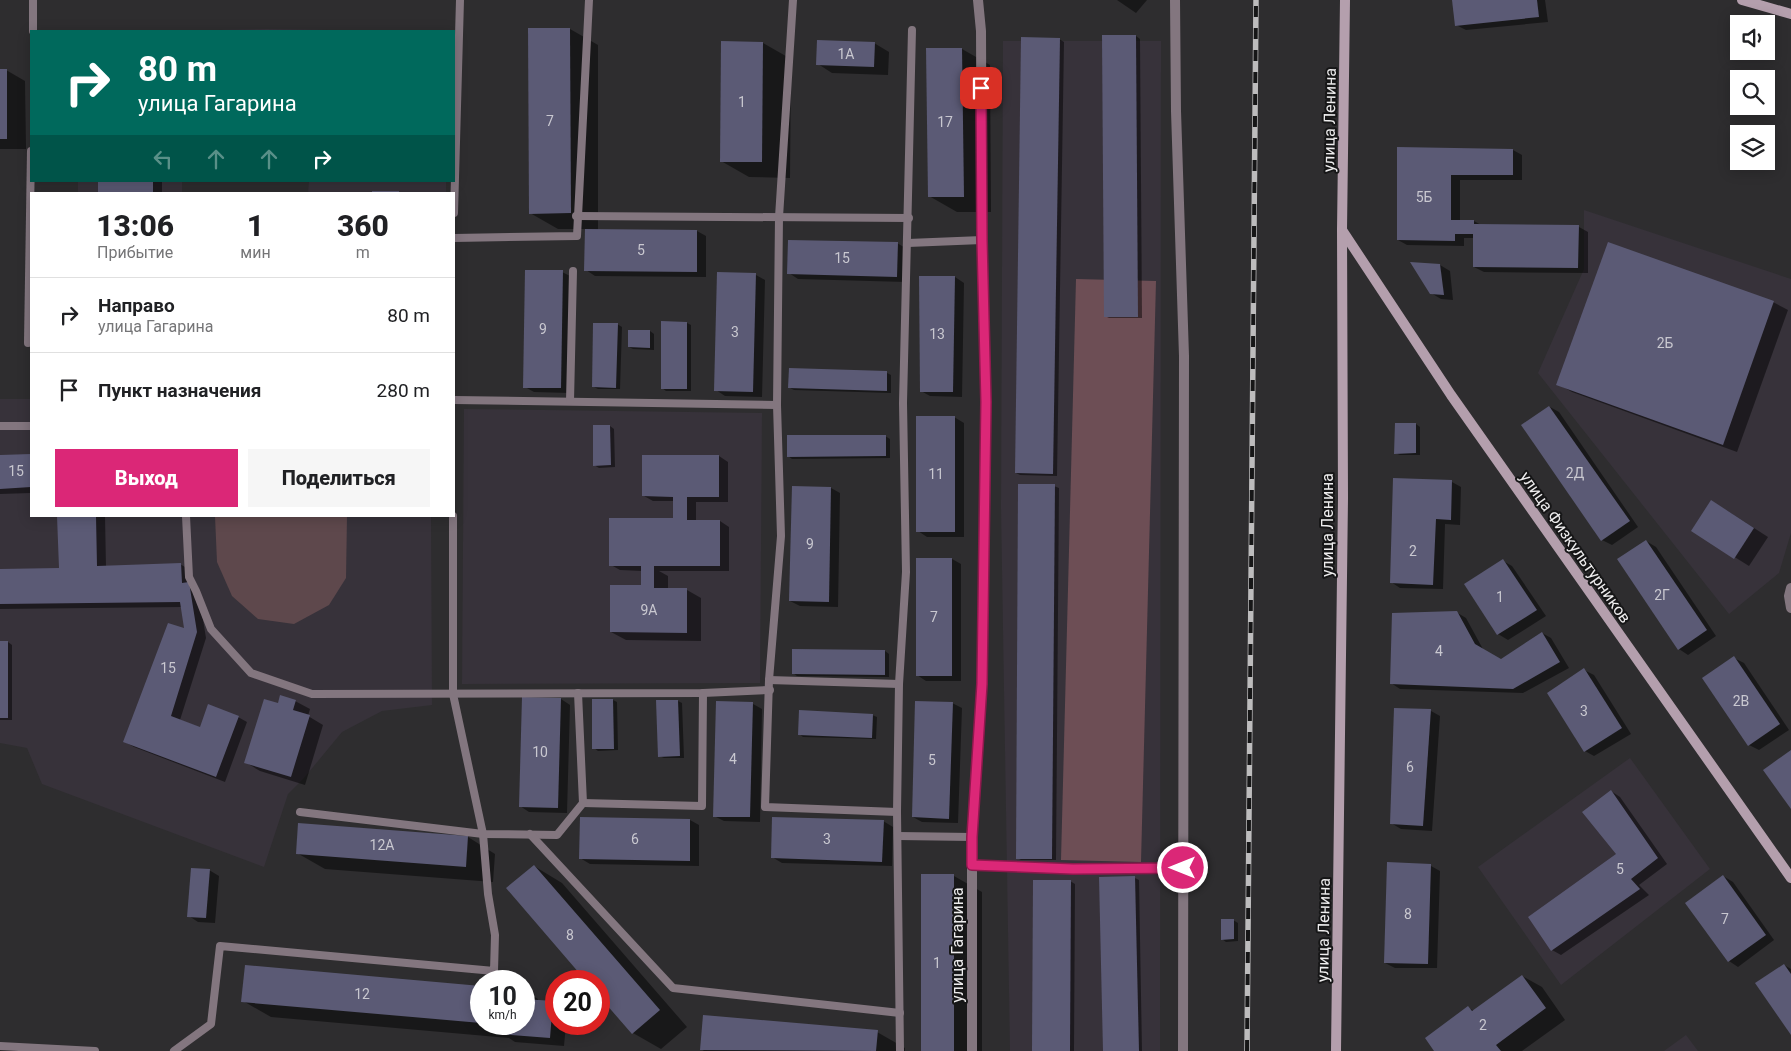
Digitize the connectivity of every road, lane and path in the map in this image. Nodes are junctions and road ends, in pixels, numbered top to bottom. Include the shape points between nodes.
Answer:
1 (33, 0) edge
2 (460, 0) edge
3 (589, 0) edge
4 (794, 0) edge
5 (978, 0) edge
6 (1175, 0) edge
7 (1345, 0) edge
8 (1742, 0) edge
9 (1791, 14) edge
10 (33, 30) edge
11 (912, 30) dead end
12 (455, 133) edge
13 (30, 215) edge
14 (576, 216) junction
15 (779, 217) junction
16 (908, 218) junction
17 (1342, 230) junction
18 (455, 238) edge
19 (982, 240) junction
20 (908, 243) junction
21 (573, 271) dead end
22 (28, 344) dead end
23 (455, 400) edge
24 (570, 401) junction
25 (777, 405) junction
26 (0, 426) edge
27 (30, 426) edge
28 (186, 517) edge
29 (453, 517) edge
30 (1790, 592) edge
31 (1791, 608) edge
32 (770, 680) junction
33 (899, 684) junction
34 (770, 690) junction
35 (578, 693) junction
36 (703, 693) junction
37 (452, 694) junction
38 (583, 803) junction
39 (300, 812) dead end
40 (898, 812) junction
41 (483, 834) junction
42 (530, 834) junction
43 (898, 836) junction
44 (972, 837) junction
45 (972, 865) junction
46 (1183, 868) junction
47 (1791, 878) edge
48 (900, 1013) junction
49 (0, 1046) edge
50 (95, 1051) edge
51 (174, 1051) edge
52 (900, 1051) edge
53 (972, 1051) edge
54 (1183, 1051) edge
55 (1336, 1051) edge

1 - 10 lane
2 - 12 lane
3 - 14 lane
4 - 15 lane
5 - 19 street, улица Гагарина
6 - 46 street via 1184,356
7 - 17 street, улица Ленина
8 - 9 street
11 - 16 lane
13 - 22 lane
14 - 15 lane
14 - 18 lane via 577,236
15 - 16 lane
15 - 25 lane
16 - 20 lane
17 - 47 street, улица Физкультурников via 1451,395
17 - 55 street, улица Ленина via 1343,517
19 - 20 lane
19 - 44 street, улица Гагарина via 986,402 982,684
20 - 33 lane via 903,403 906,572
21 - 24 lane
23 - 24 lane
24 - 25 lane
25 - 32 lane via 781,536
26 - 27 lane
28 - 37 lane via 189,577 211,629 250,673 312,694
29 - 37 lane
30 - 31 street
32 - 33 lane
32 - 34 lane
33 - 40 lane
34 - 36 lane
34 - 40 lane via 765,807
35 - 36 lane
35 - 37 lane
35 - 38 lane
36 - 38 lane via 702,806
37 - 41 lane
38 - 42 lane via 557,835
39 - 41 lane
40 - 43 lane
41 - 42 lane
41 - 51 lane via 495,935 494,971 220,946 211,1024
42 - 48 lane via 672,988
43 - 44 lane
43 - 48 lane
44 - 45 street, улица Гагарина
45 - 46 lane via 1073,869
45 - 53 street, улица Гагарина
46 - 54 street
48 - 52 lane
49 - 50 lane

